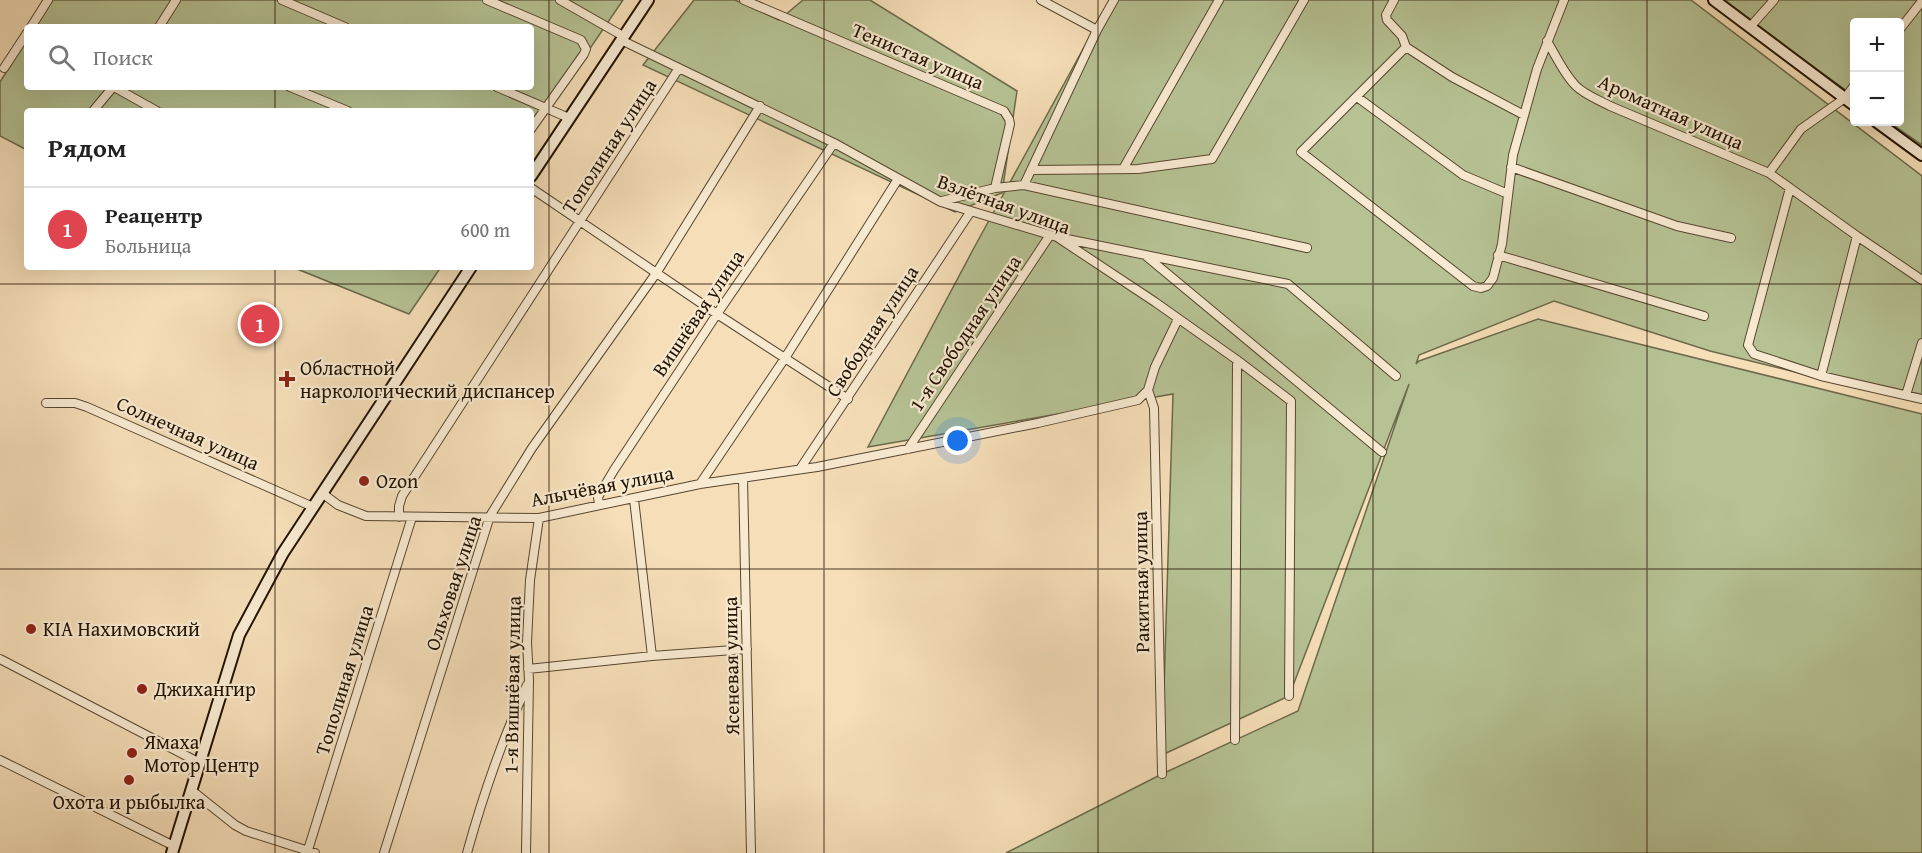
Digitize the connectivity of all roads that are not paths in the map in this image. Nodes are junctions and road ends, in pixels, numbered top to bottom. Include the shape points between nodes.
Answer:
1 (48, 0) edge
2 (176, 0) edge
3 (282, 0) edge
4 (487, 0) edge
5 (560, 0) edge
6 (648, 0) edge
7 (744, 0) edge
8 (1041, 0) edge
9 (1114, 0) edge
10 (1219, 0) edge
11 (1304, 0) edge
12 (1394, 0) edge
13 (1564, 0) edge
14 (1714, 0) edge
15 (1774, 0) edge
16 (1922, 1) edge
17 (1904, 23) edge
18 (33, 24) edge
19 (162, 24) edge
20 (338, 24) edge
21 (1750, 27) junction
22 (1097, 30) junction
23 (24, 38) edge
24 (622, 38) junction
25 (1547, 41) junction
26 (1406, 46) junction
27 (679, 68) junction
28 (4, 69) dead end
29 (110, 90) edge
30 (119, 90) edge
31 (297, 90) edge
32 (504, 90) edge
33 (1357, 97) junction
34 (1850, 102) edge
35 (760, 106) junction
36 (96, 108) edge
37 (152, 108) edge
38 (341, 108) edge
39 (546, 108) junction
40 (1524, 115) junction
41 (569, 118) junction
42 (534, 125) edge
43 (1882, 126) edge
44 (834, 143) junction
45 (1922, 155) edge
46 (1511, 167) junction
47 (1123, 169) junction
48 (1030, 170) junction
49 (534, 171) edge
50 (1769, 172) junction
51 (898, 179) junction
52 (1024, 185) junction
53 (994, 188) junction
54 (1790, 188) junction
55 (534, 191) edge
56 (1508, 194) junction
57 (940, 202) junction
58 (970, 211) junction
59 (580, 221) junction
60 (1054, 236) junction
61 (1857, 236) junction
62 (1731, 238) dead end
63 (1306, 248) dead end
64 (1145, 255) junction
65 (1498, 255) junction
66 (469, 270) edge
67 (657, 272) junction
68 (1922, 280) edge
69 (717, 314) junction
70 (1704, 316) dead end
71 (1178, 319) junction
72 (1922, 343) edge
73 (785, 358) junction
74 (1238, 360) junction
75 (1396, 376) dead end
76 (1821, 376) junction
77 (1148, 390) junction
78 (1906, 395) junction
79 (848, 399) junction
80 (1922, 399) edge
81 (46, 402) dead end
82 (908, 449) junction
83 (1382, 452) dead end
84 (800, 469) junction
85 (744, 478) junction
86 (700, 484) junction
87 (322, 494) junction
88 (634, 499) junction
89 (599, 506) junction
90 (313, 507) junction
91 (490, 516) junction
92 (399, 517) junction
93 (412, 517) junction
94 (539, 518) junction
95 (747, 650) junction
96 (652, 656) junction
97 (0, 659) edge
98 (528, 669) junction
99 (529, 680) junction
100 (1289, 696) dead end
101 (1235, 740) dead end
102 (0, 760) edge
103 (200, 763) junction
104 (1162, 774) dead end
105 (191, 790) junction
106 (173, 850) edge
107 (310, 852) edge
108 (384, 853) edge
109 (467, 853) edge
110 (526, 853) edge
111 (751, 853) edge

1 - 18 street
2 - 19 street
3 - 20 street
4 - 39 street via 585,45 584,54
5 - 24 street, Взлётная улица
6 - 24 main road
7 - 53 street, Тенистая улица via 1004,111 1010,123
8 - 22 street
9 - 22 street
10 - 47 street
11 - 47 street via 1212,159
12 - 26 street via 1386,15 1388,23 1402,36
13 - 25 street
14 - 21 main road
15 - 21 street
16 - 17 street
21 - 34 main road
22 - 48 street
23 - 28 street
24 - 27 street, Взлётная улица
24 - 41 main road
25 - 40 street
25 - 50 street, Ароматная улица via 1570,79 1587,94
26 - 33 street
26 - 40 street via 1452,77
27 - 35 street, Взлётная улица
27 - 59 street, Тополиная улица
29 - 36 street
30 - 37 street
31 - 38 street
32 - 39 street
33 - 56 street via 1464,175
33 - 65 street via 1301,152 1473,286 1481,288 1491,282
34 - 50 street via 1801,129
35 - 44 street, Взлётная улица
35 - 67 street, Ольховая улица
39 - 41 street
39 - 42 street
40 - 46 street
41 - 49 main road
43 - 45 main road
44 - 51 street, Взлётная улица
44 - 69 street, Вишнёвая улица
46 - 56 street
46 - 62 street via 1677,226
47 - 48 street
48 - 52 street
50 - 54 street, Ароматная улица
51 - 57 street, Взлётная улица
51 - 73 street
52 - 53 street
52 - 63 street
53 - 57 street
54 - 61 street, Ароматная улица
54 - 76 street via 1748,345 1754,354
55 - 59 street
56 - 65 street
57 - 58 street, Взлётная улица
58 - 60 street, Взлётная улица
58 - 79 street, Свободная улица
59 - 67 street
59 - 92 street, Тополиная улица via 402,496
60 - 64 street
60 - 71 street, Взлётная улица
60 - 82 street, 1-я Свободная улица
61 - 68 street, Ароматная улица
61 - 76 street
64 - 75 street via 1288,284
64 - 83 street
65 - 70 street
66 - 87 main road
67 - 69 street
67 - 91 street, Ольховая улица via 531,448
69 - 73 street
69 - 89 street, Вишнёвая улица via 614,470 598,497
71 - 74 street, Взлётная улица
71 - 77 street
72 - 78 street
73 - 79 street
73 - 86 street
74 - 100 street, Взлётная улица via 1291,401
74 - 101 street
76 - 78 street
77 - 82 street, Алычёвая улица via 1134,401
77 - 104 street, Ракитная улица via 1154,408
78 - 80 street
79 - 84 street, Свободная улица
81 - 90 street, Солнечная улица via 87,406
82 - 84 street, Алычёвая улица
84 - 85 street, Алычёвая улица
85 - 86 street, Алычёвая улица
85 - 95 street, Ясеневая улица
86 - 88 street, Алычёвая улица
87 - 90 main road
87 - 92 street, Алычёвая улица via 366,516
88 - 89 street, Алычёвая улица
88 - 96 street
89 - 94 street, Алычёвая улица
90 - 103 main road via 239,635
91 - 93 street, Алычёвая улица
91 - 94 street, Алычёвая улица
91 - 108 street, Ольховая улица
92 - 93 street, Алычёвая улица
93 - 107 street, Тополиная улица
94 - 98 street, 1-я Вишнёвая улица via 530,580
95 - 96 street
95 - 111 street, Ясеневая улица
96 - 98 street
97 - 103 street
98 - 99 street, 1-я Вишнёвая улица
99 - 109 street via 504,736
99 - 110 street, 1-я Вишнёвая улица
102 - 106 street
103 - 105 main road
105 - 106 main road
105 - 107 street via 246,831

